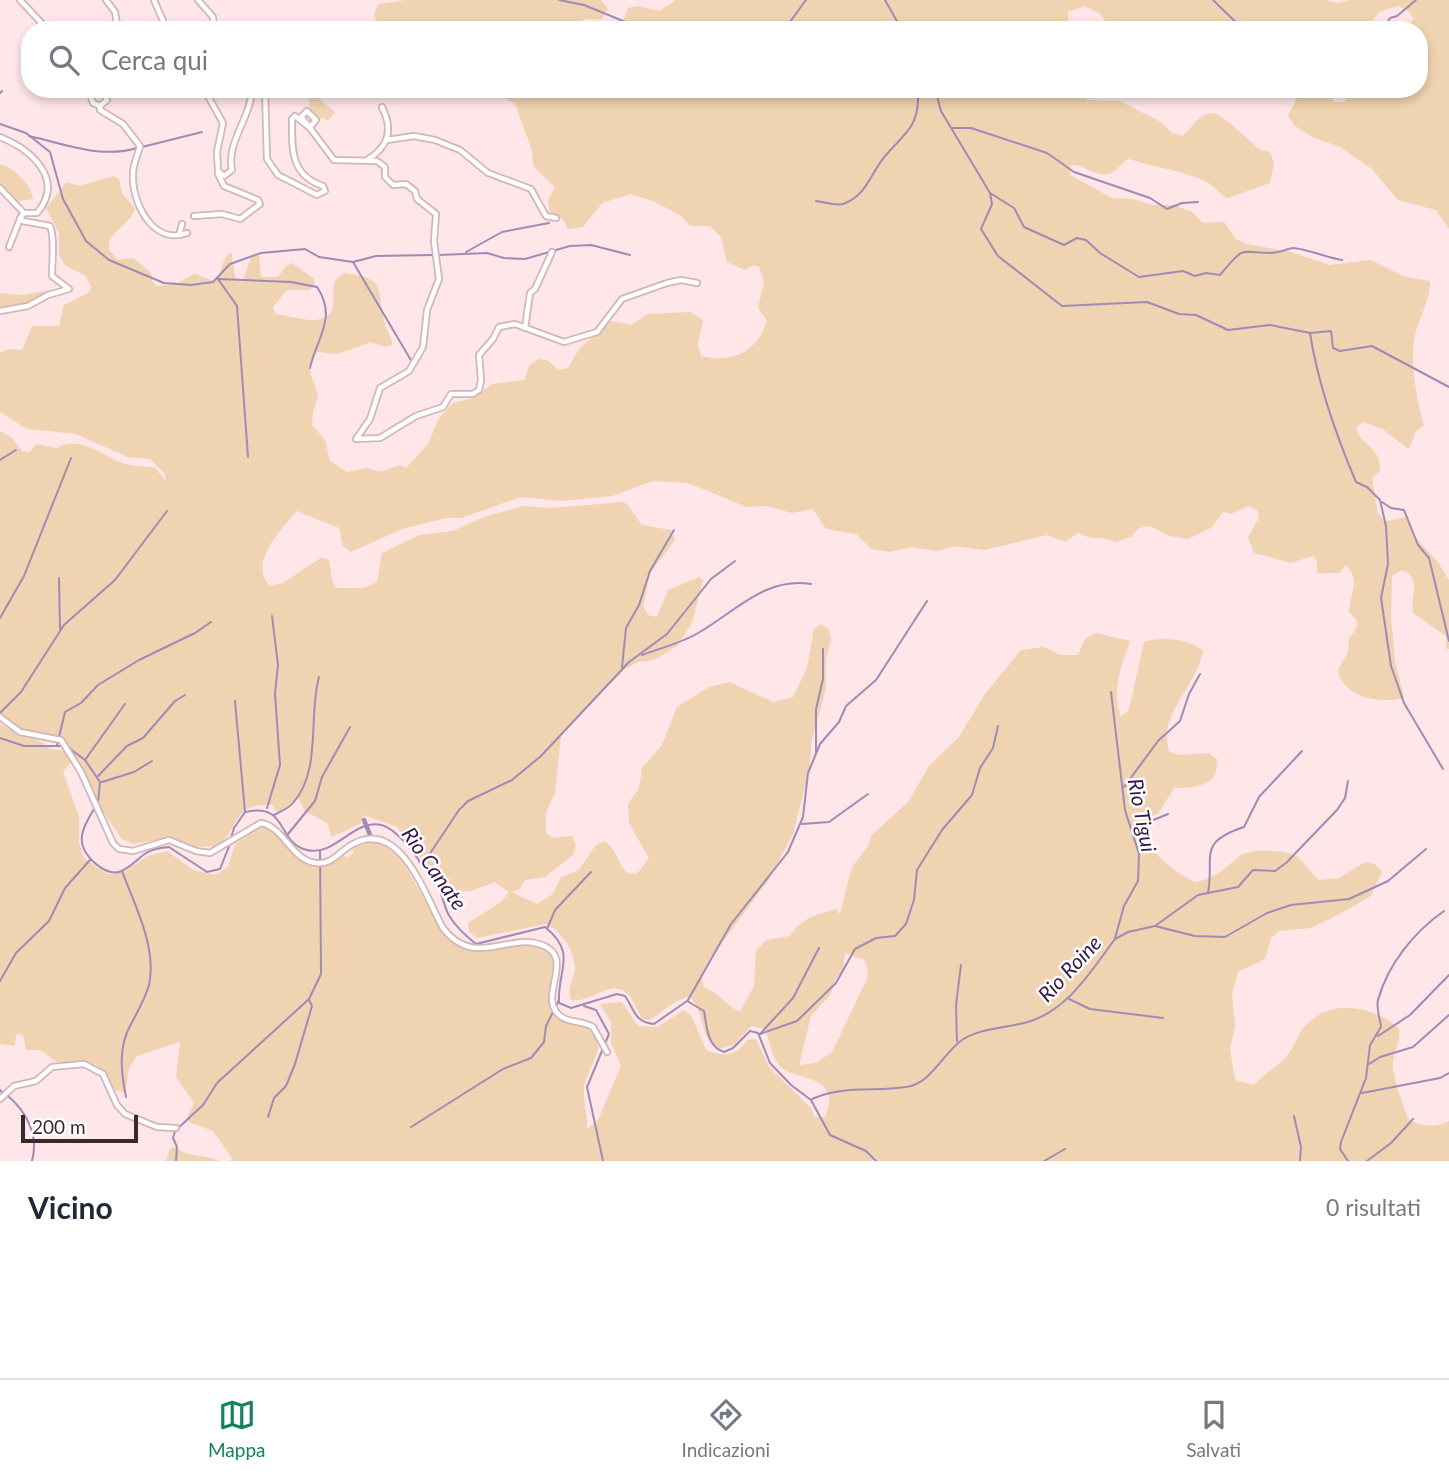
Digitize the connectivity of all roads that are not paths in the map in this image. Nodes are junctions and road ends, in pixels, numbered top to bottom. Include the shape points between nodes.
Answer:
1 (20, 0) edge
2 (106, 0) edge
3 (154, 0) edge
4 (198, 0) edge
5 (40, 21) edge
6 (116, 21) edge
7 (163, 21) edge
8 (214, 21) edge
9 (91, 98) edge
10 (106, 98) edge
11 (209, 98) edge
12 (251, 98) edge
13 (265, 98) edge
14 (100, 106) junction
15 (382, 107) dead end
16 (0, 137) edge
17 (387, 140) junction
18 (366, 161) junction
19 (219, 173) junction
20 (0, 188) edge
21 (24, 212) junction
22 (194, 216) dead end
23 (20, 218) junction
24 (556, 218) dead end
25 (183, 224) dead end
26 (187, 233) dead end
27 (178, 236) junction
28 (9, 247) dead end
29 (552, 252) dead end
30 (697, 283) dead end
31 (0, 311) edge
32 (526, 328) junction
33 (0, 717) edge
34 (607, 1052) dead end
35 (0, 1100) edge
36 (176, 1128) dead end

1 - 5 street
2 - 6 street
3 - 7 street
4 - 8 street
9 - 14 street
10 - 14 street
11 - 19 street via 223,123 216,152
12 - 19 street via 231,154 232,170 226,176
13 - 18 street via 265,148 270,166 285,179 321,194 325,191 305,178 297,165 292,123 298,117 334,160
14 - 27 street via 140,146 133,175 137,200 151,226
15 - 17 street
16 - 21 street via 34,157 46,174 42,206 37,213
17 - 18 street via 381,153
17 - 24 street via 414,136 453,147 488,173 531,189 547,216
18 - 32 street via 380,163 389,181 397,187 407,185 437,216 433,241 439,279 427,310 423,347 409,371 380,388 370,419 355,438 380,438 416,416 443,407 451,394 474,394 481,386 479,355 499,327 516,324
19 - 22 street via 224,186 260,201 258,206 240,219 225,214
20 - 21 street
21 - 23 street
23 - 28 street
23 - 31 street via 50,226 52,275 69,289 29,306
25 - 27 street
26 - 27 street
29 - 32 street via 530,293
30 - 32 street via 681,280 622,299 597,332 564,342
33 - 34 street via 20,732 55,737 63,743 113,843 124,850 169,840 204,853 226,845 253,825 265,823 303,859 320,863 336,859 356,842 388,841 400,850 447,934 474,948 542,946 557,962 555,1009 565,1019 591,1025
35 - 36 street via 14,1086 36,1081 52,1067 84,1064 103,1074 125,1114 157,1127

